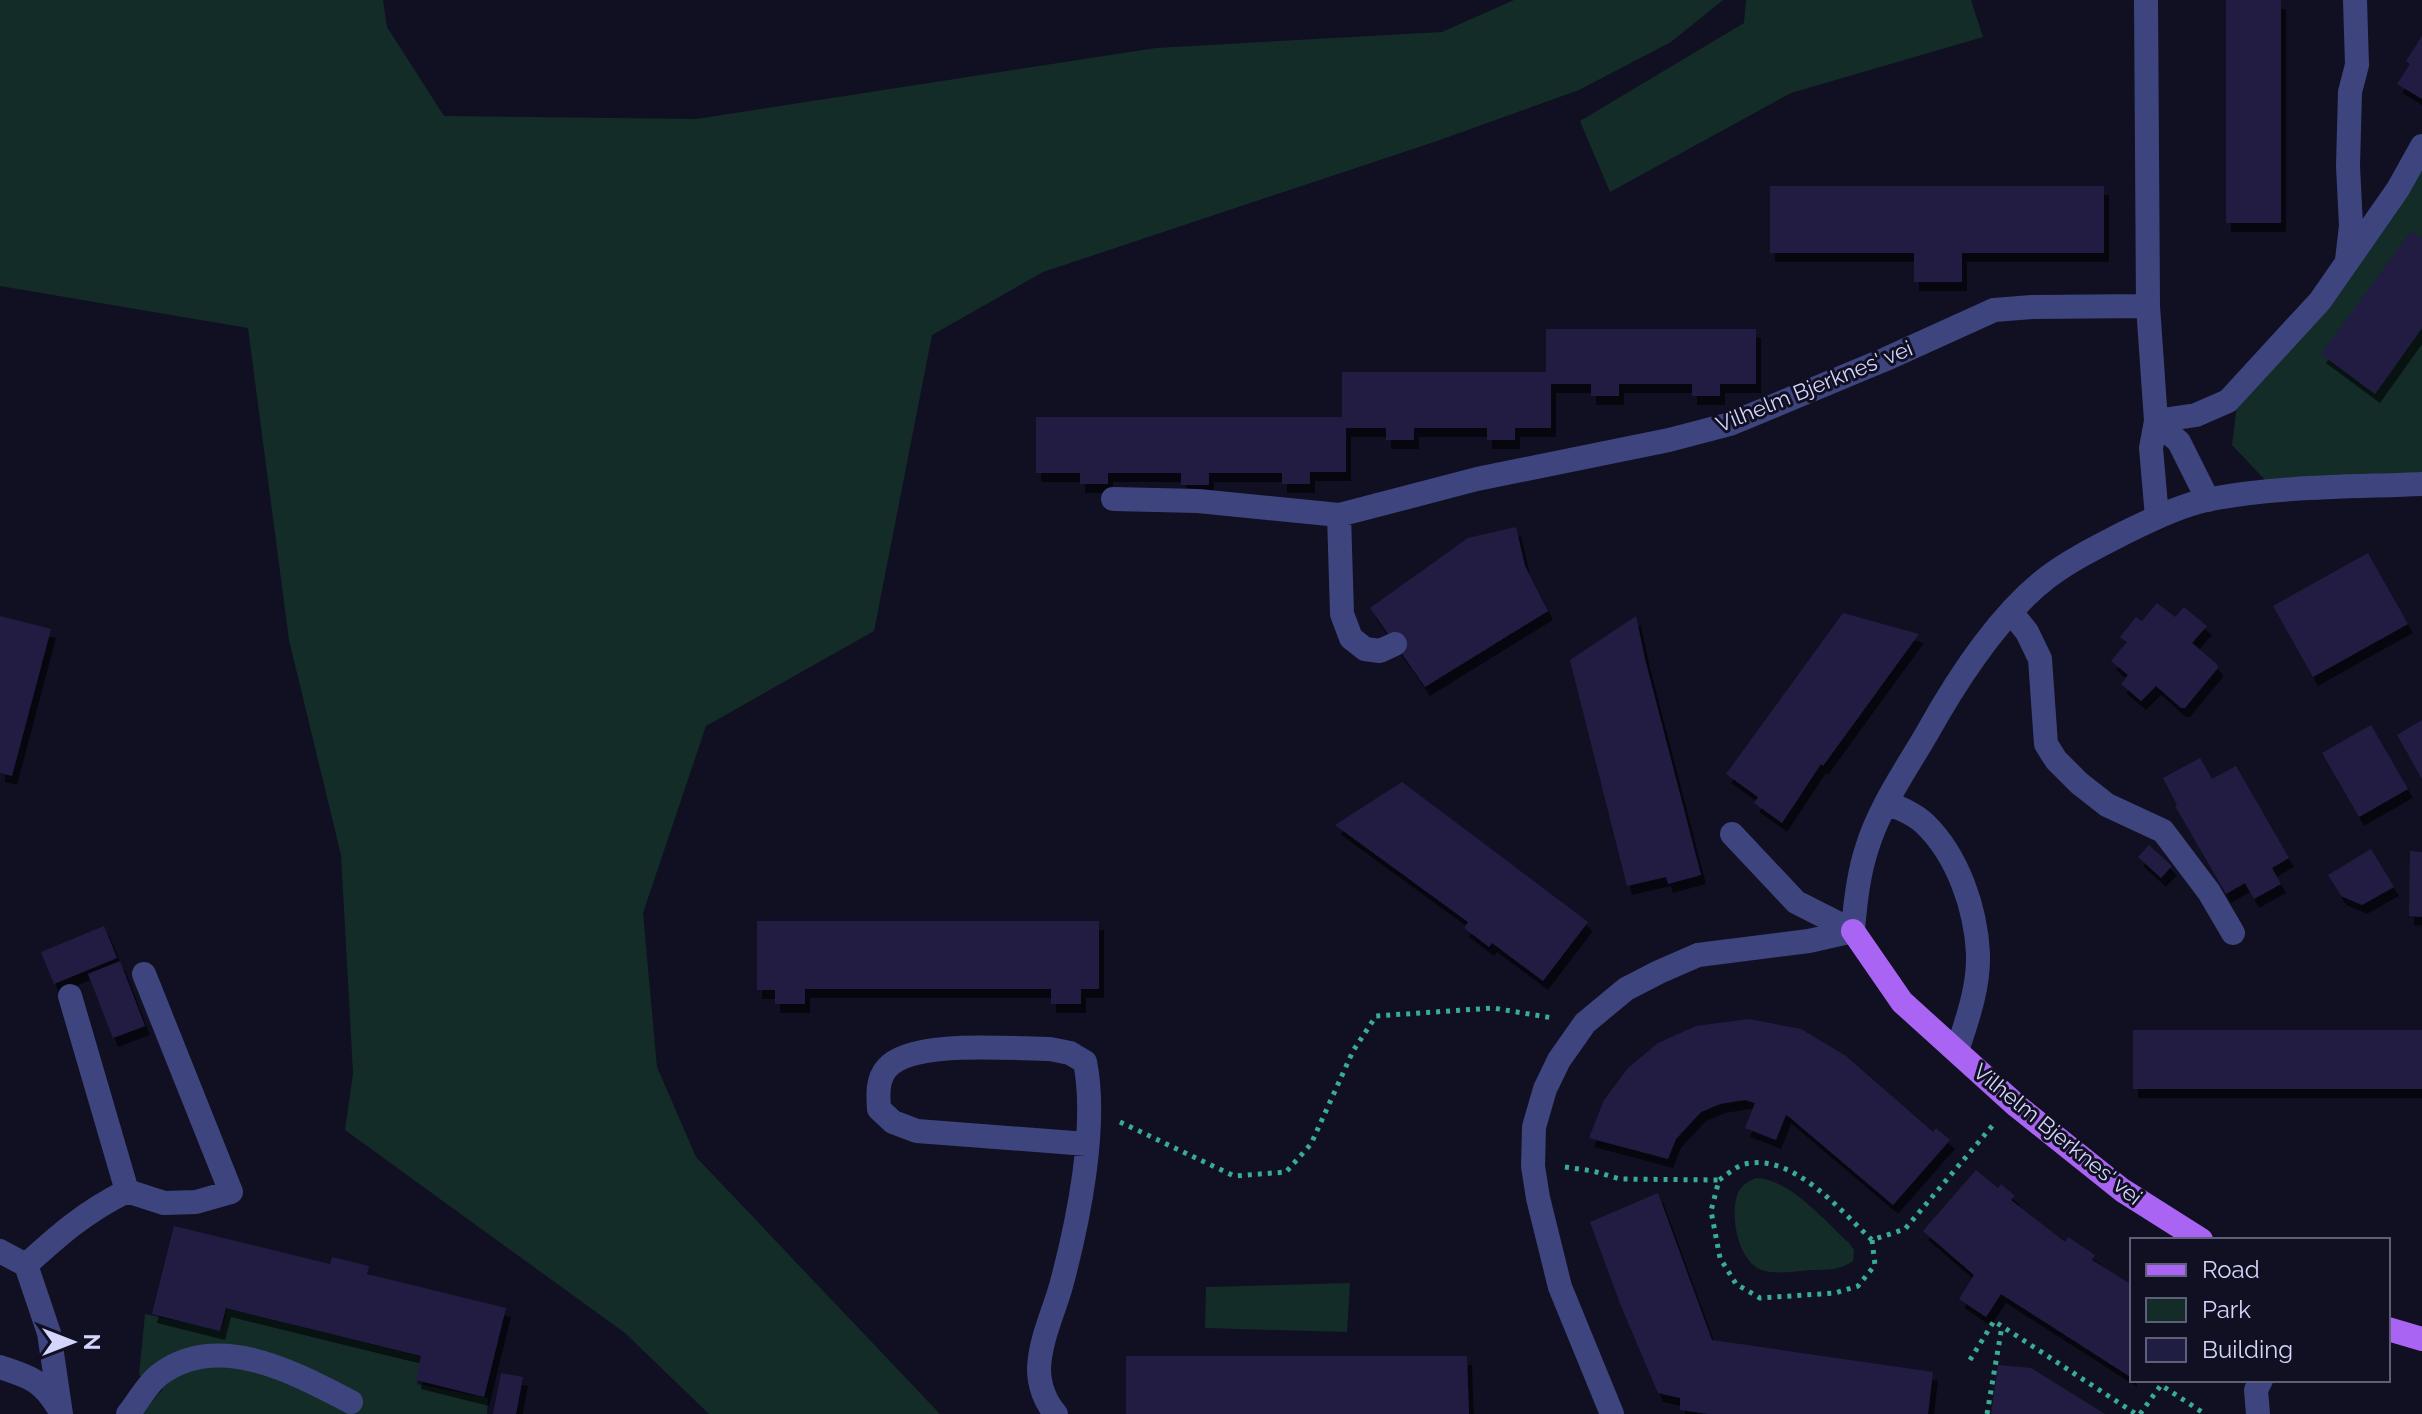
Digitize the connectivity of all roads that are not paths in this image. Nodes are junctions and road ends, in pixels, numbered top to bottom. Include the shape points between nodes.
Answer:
1 (2146, 0) edge
2 (2355, 0) edge
3 (2422, 146) edge
4 (2347, 262) junction
5 (2148, 306) junction
6 (2156, 421) junction
7 (2422, 484) edge
8 (1113, 499) dead end
9 (2208, 500) junction
10 (1339, 515) junction
11 (2157, 517) junction
12 (2011, 612) junction
13 (1395, 644) dead end
14 (1887, 803) junction
15 (1732, 834) dead end
16 (1853, 931) junction
17 (2233, 933) dead end
18 (144, 974) dead end
19 (70, 996) dead end
20 (1957, 1051) junction
21 (1087, 1144) junction
22 (127, 1191) junction
23 (2198, 1238) edge
24 (0, 1251) edge
25 (26, 1265) junction
26 (2390, 1330) edge
27 (2422, 1339) edge
28 (0, 1367) edge
29 (2260, 1382) edge
30 (351, 1402) dead end
31 (61, 1413) edge
32 (128, 1414) edge
33 (1056, 1414) edge
34 (1612, 1414) edge
35 (2258, 1414) edge

1 - 5 street
2 - 4 street
3 - 4 street
4 - 6 street via 2320,301 2228,401 2196,415
5 - 6 street
5 - 10 street, Vilhelm Bjerknes' vei via 1994,310 1730,424
6 - 9 street via 2179,442
6 - 11 street via 2151,448
7 - 9 street via 2297,489
8 - 10 street, Vilhelm Bjerknes' vei via 1198,501
9 - 11 street
10 - 13 street via 1342,614 1351,638 1365,649 1380,651
11 - 12 street via 2080,555
12 - 14 street via 1969,666
12 - 17 street via 2040,659 2046,744 2056,760 2107,805 2163,831
14 - 16 street via 1867,846
14 - 20 street, Vilhelm Bjerknes' vei via 1923,822 1943,844 1969,898 1978,954 1971,1009
15 - 16 street via 1796,902
16 - 20 main road, Vilhelm Bjerknes' vei via 1902,1002
16 - 34 street via 1698,955 1626,989 1585,1023 1559,1060 1534,1127 1533,1166 1560,1287
18 - 22 street via 231,1192 196,1202 164,1203
19 - 22 street
20 - 23 main road, Vilhelm Bjerknes' vei via 2122,1190
21 - 21 street via 1089,1083 1085,1062 1070,1053 926,1049 886,1068 878,1087 879,1109 893,1122 917,1131
21 - 33 street via 1061,1285 1041,1350 1039,1378
22 - 25 street via 93,1208
24 - 25 street
25 - 31 street via 49,1333
26 - 27 main road
28 - 31 street via 46,1387
29 - 35 street
30 - 32 street via 294,1372 218,1355 186,1359 157,1376

